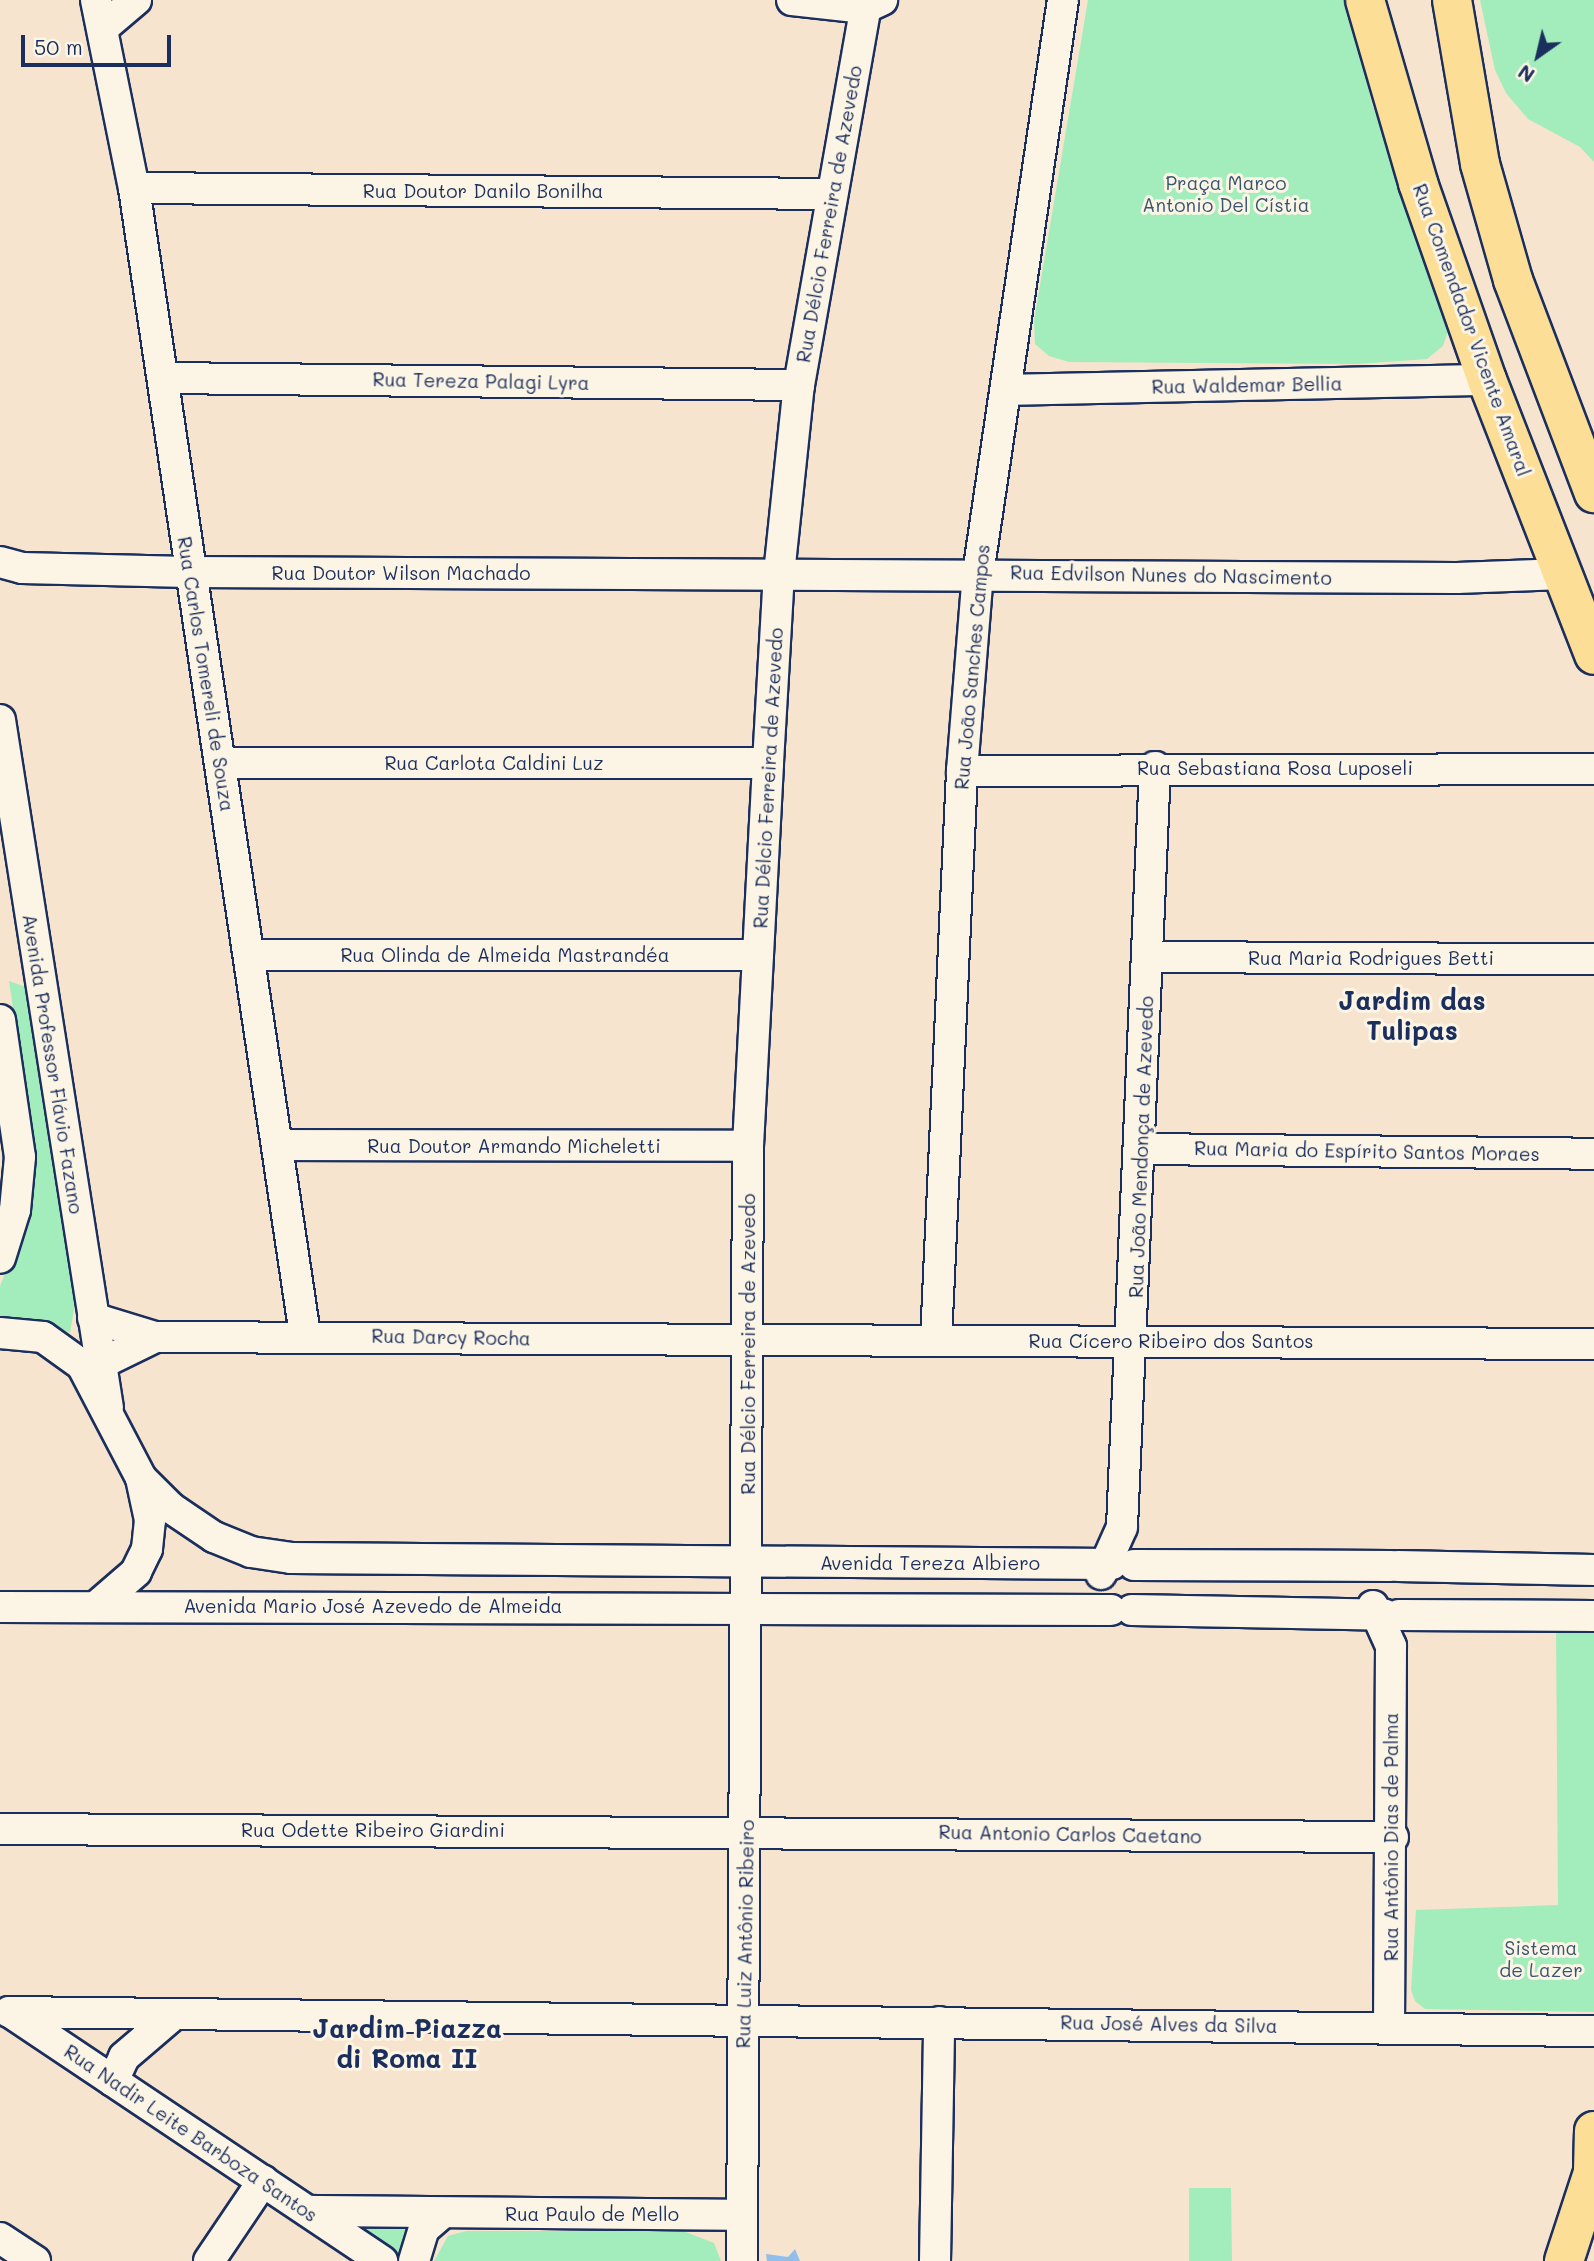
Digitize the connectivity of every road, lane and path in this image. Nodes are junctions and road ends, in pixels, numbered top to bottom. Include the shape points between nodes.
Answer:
1 (136, 0) edge
2 (792, 0) edge
3 (822, 0) edge
4 (1063, 0) edge
5 (1365, 0) edge
6 (1452, 0) edge
7 (98, 10) edge
8 (868, 11) edge
9 (134, 188) junction
10 (831, 194) junction
11 (163, 378) junction
12 (1487, 380) junction
13 (799, 385) junction
14 (1006, 390) junction
15 (1594, 493) edge
16 (7, 568) edge
17 (188, 572) junction
18 (779, 574) junction
19 (978, 574) junction
20 (1563, 574) junction
21 (1594, 655) edge
22 (0, 725) edge
23 (220, 763) junction
24 (768, 763) junction
25 (1154, 767) junction
26 (1592, 769) edge
27 (962, 771) junction
28 (252, 955) junction
29 (758, 955) junction
30 (1148, 957) junction
31 (1594, 959) edge
32 (0, 1020) edge
33 (280, 1145) junction
34 (748, 1146) junction
35 (1141, 1149) junction
36 (1594, 1154) edge
37 (0, 1258) edge
38 (93, 1318) junction
39 (0, 1333) edge
40 (305, 1335) junction
41 (155, 1337) junction
42 (747, 1340) junction
43 (936, 1340) junction
44 (1134, 1340) junction
45 (1594, 1344) edge
46 (100, 1364) junction
47 (108, 1408) junction
48 (141, 1478) junction
49 (747, 1562) junction
50 (1394, 1566) junction
51 (1123, 1568) junction
52 (1594, 1570) edge
53 (99, 1604) junction
54 (0, 1607) edge
55 (747, 1608) junction
56 (1121, 1610) junction
57 (1392, 1612) junction
58 (1594, 1616) edge
59 (0, 1829) edge
60 (746, 1831) junction
61 (1393, 1837) junction
62 (4, 2009) edge
63 (123, 2014) junction
64 (172, 2016) junction
65 (744, 2021) junction
66 (939, 2022) junction
67 (1389, 2027) junction
68 (1594, 2031) edge
69 (62, 2047) junction
70 (113, 2081) junction
71 (1594, 2131) edge
72 (1593, 2170) edge
73 (263, 2181) junction
74 (308, 2211) junction
75 (441, 2214) junction
76 (742, 2215) junction
77 (0, 2238) edge
78 (35, 2261) edge
79 (209, 2261) edge
80 (382, 2261) edge
81 (414, 2261) edge
82 (742, 2261) edge
83 (935, 2261) edge
84 (1564, 2261) edge

1 - 7 street
2 - 3 street
3 - 8 street
4 - 14 street, Rua João Sanches Campos
5 - 12 main road, Rua Comendador Vicente Amaral via 1418,183
6 - 15 main road via 1480,164 1513,281
7 - 9 street, Rua Carlos Tomereli de Souza
8 - 10 street, Rua Délcio Ferreira de Azevedo
9 - 10 street, Rua Doutor Danilo Bonilha
9 - 11 street, Rua Carlos Tomereli de Souza
10 - 13 street, Rua Délcio Ferreira de Azevedo
11 - 13 street, Rua Tereza Palagi Lyra
11 - 17 street, Rua Carlos Tomereli de Souza
12 - 14 street, Rua Waldemar Bellia
12 - 20 main road, Rua Comendador Vicente Amaral
13 - 18 street, Rua Délcio Ferreira de Azevedo
14 - 19 street, Rua João Sanches Campos
16 - 17 street, Rua Doutor Wilson Machado
17 - 18 street, Rua Doutor Wilson Machado
17 - 23 street, Rua Carlos Tomereli de Souza
18 - 19 street, Rua Edvilson Nunes do Nascimento
18 - 24 street, Rua Délcio Ferreira de Azevedo
19 - 20 street, Rua Edvilson Nunes do Nascimento via 1443,578
19 - 27 street, Rua João Sanches Campos
20 - 21 main road, Rua Comendador Vicente Amaral
22 - 38 street, Avenida Professor Flávio Fazano
23 - 24 street, Rua Carlota Caldini Luz
23 - 28 street, Rua Carlos Tomereli de Souza
24 - 29 street, Rua Délcio Ferreira de Azevedo
25 - 26 street, Rua Sebastiana Rosa Luposeli
25 - 27 street, Rua Sebastiana Rosa Luposeli
25 - 30 street, Rua João Mendonça de Azevedo
27 - 43 street, Rua João Sanches Campos
28 - 29 street, Rua Olinda de Almeida Mastrandéa
28 - 33 street, Rua Carlos Tomereli de Souza
29 - 34 street, Rua Délcio Ferreira de Azevedo
30 - 31 street, Rua Maria Rodrigues Betti
30 - 35 street, Rua João Mendonça de Azevedo
32 - 37 street via 20,1157 15,1210
33 - 34 street, Rua Doutor Armando Micheletti
33 - 40 street, Rua Carlos Tomereli de Souza
34 - 42 street, Rua Délcio Ferreira de Azevedo
35 - 36 street, Rua Maria do Espírito Santos Moraes
35 - 44 street, Rua João Mendonça de Azevedo
38 - 41 street, Rua Darcy Rocha
38 - 46 street, Avenida Professor Flávio Fazano
39 - 47 street via 29,1334 60,1346 82,1365
40 - 41 street, Rua Darcy Rocha
40 - 42 street, Rua Darcy Rocha
41 - 46 street, Rua Darcy Rocha
42 - 43 street, Rua Cícero Ribeiro dos Santos
42 - 49 street, Rua Délcio Ferreira de Azevedo
43 - 44 street, Rua Cícero Ribeiro dos Santos
44 - 45 street, Rua Cícero Ribeiro dos Santos
44 - 51 street, Rua João Mendonça de Azevedo
46 - 47 street, Avenida Professor Flávio Fazano
47 - 48 street
48 - 49 street via 171,1508 214,1537 266,1556
48 - 53 street via 150,1520 147,1549 131,1577
49 - 51 street, Avenida Tereza Albiero
49 - 55 street, Rua Délcio Ferreira de Azevedo
50 - 51 street, Avenida Tereza Albiero
50 - 52 street, Avenida Tereza Albiero
50 - 57 street via 1372,1578 1368,1592
50 - 57 street via 1416,1580 1418,1594
51 - 56 street via 1145,1598
51 - 56 street, Rua João Mendonça de Azevedo via 1098,1595
53 - 54 street, Avenida Mario José Azevedo de Almeida
53 - 55 street, Avenida Mario José Azevedo de Almeida
55 - 56 street
55 - 60 street, Rua Luiz Antônio Ribeiro
56 - 57 street
57 - 58 street
57 - 61 street, Rua Antônio Dias de Palma
59 - 60 street, Rua Odette Ribeiro Giardini
60 - 61 street, Rua Antonio Carlos Caetano
60 - 65 street, Rua Luiz Antônio Ribeiro
61 - 67 street, Rua Antônio Dias de Palma
62 - 63 street, Rua José Alves da Silva
62 - 69 street, Rua Nadir Leite Barboza Santos
63 - 64 street, Rua José Alves da Silva
63 - 69 street via 88,2026
64 - 65 street, Rua José Alves da Silva
64 - 70 street via 124,2057
65 - 66 street, Rua José Alves da Silva
65 - 76 street, Rua Luiz Antônio Ribeiro
66 - 67 street, Rua José Alves da Silva
66 - 83 street
67 - 68 street, Rua José Alves da Silva
69 - 70 street, Rua Nadir Leite Barboza Santos
70 - 73 street, Rua Nadir Leite Barboza Santos
71 - 72 main road
72 - 84 main road
73 - 74 street, Rua Nadir Leite Barboza Santos
73 - 79 street
74 - 75 street, Rua Paulo de Mello
74 - 80 street, Rua Nadir Leite Barboza Santos
75 - 76 street, Rua Paulo de Mello
75 - 81 street via 424,2229
76 - 82 street, Rua Luiz Antônio Ribeiro
77 - 78 street

